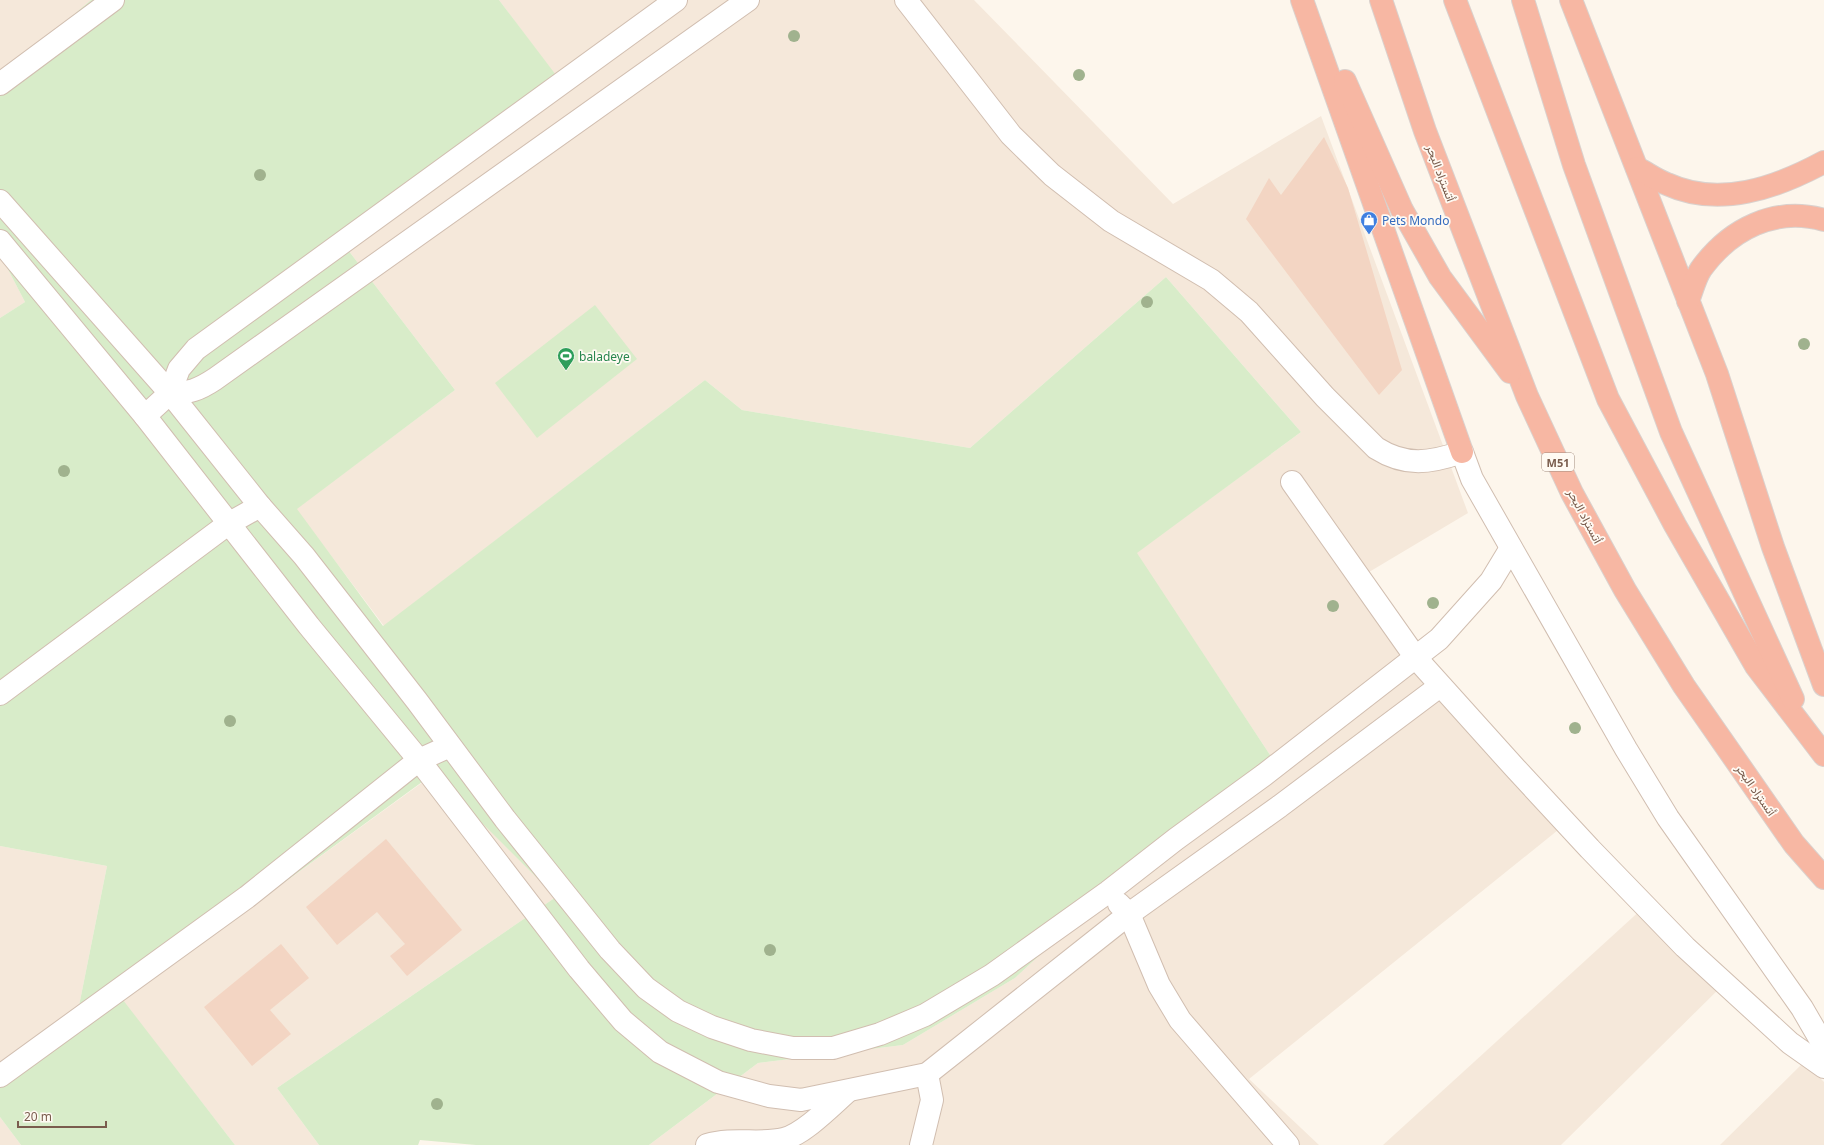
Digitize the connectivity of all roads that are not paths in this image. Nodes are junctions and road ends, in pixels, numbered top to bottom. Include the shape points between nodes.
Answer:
1 (114, 0) edge
2 (676, 0) edge
3 (748, 0) edge
4 (906, 0) edge
5 (1302, 0) edge
6 (1308, 0) edge
7 (1381, 0) edge
8 (1455, 0) edge
9 (1523, 0) edge
10 (1571, 0) edge
11 (0, 84) edge
12 (1824, 162) edge
13 (1637, 168) junction
14 (0, 201) edge
15 (1824, 220) edge
16 (0, 241) edge
17 (1688, 301) junction
18 (170, 393) junction
19 (1528, 396) junction
20 (145, 416) junction
21 (1462, 452) junction
22 (1292, 482) dead end
23 (260, 506) junction
24 (228, 524) junction
25 (1511, 548) junction
26 (1416, 658) junction
27 (1824, 685) edge
28 (1440, 686) junction
29 (0, 694) edge
30 (1809, 735) junction
31 (450, 746) junction
32 (1824, 755) edge
33 (419, 760) junction
34 (1824, 878) edge
35 (1108, 892) junction
36 (1129, 914) junction
37 (1824, 1046) edge
38 (1824, 1067) edge
39 (927, 1074) junction
40 (0, 1076) edge
41 (848, 1092) junction
42 (707, 1145) edge
43 (921, 1145) edge
44 (1288, 1145) edge

1 - 11 street
2 - 18 street via 196,350 179,369
3 - 18 street via 215,379 189,392
4 - 21 street via 1011,135 1042,165 1111,221 1211,280 1265,328 1325,397 1376,448 1412,462 1441,459
5 - 21 highway
6 - 19 highway via 1402,210 1440,277
7 - 19 highway, أتستراد البحر / M51 via 1425,131
8 - 30 highway via 1608,399 1675,525 1752,659
9 - 30 highway via 1574,165 1671,432
10 - 13 highway
12 - 13 highway via 1768,188 1734,195 1700,194 1667,185
13 - 17 highway
14 - 18 street
15 - 17 highway via 1811,216 1778,217 1747,226 1721,245 1708,260 1700,271
16 - 20 street
17 - 27 highway via 1717,374 1773,547
18 - 20 street
18 - 23 street
19 - 34 highway, أتستراد البحر / M51 via 1576,500 1625,590 1684,686 1794,844
20 - 24 street
21 - 25 street via 1472,479
22 - 26 street
23 - 24 street
23 - 31 street via 309,562
24 - 29 street
24 - 33 street
25 - 26 street via 1491,581 1473,602 1439,639
25 - 37 street via 1668,818 1802,1008
26 - 28 street
26 - 35 street
28 - 36 street via 1280,806
28 - 38 street via 1590,849 1685,947 1790,1043
30 - 32 highway
31 - 33 street
31 - 35 street via 610,950 646,988 678,1011 712,1027 751,1040 793,1048 833,1048 880,1034 925,1015 992,975
33 - 40 street via 247,897
33 - 41 street via 579,969 623,1021 660,1052 718,1082 769,1096 801,1100
35 - 36 street
36 - 39 street
36 - 44 street via 1159,985 1180,1020
39 - 41 street
39 - 43 street via 932,1100
41 - 42 street via 808,1126 784,1139 719,1141

